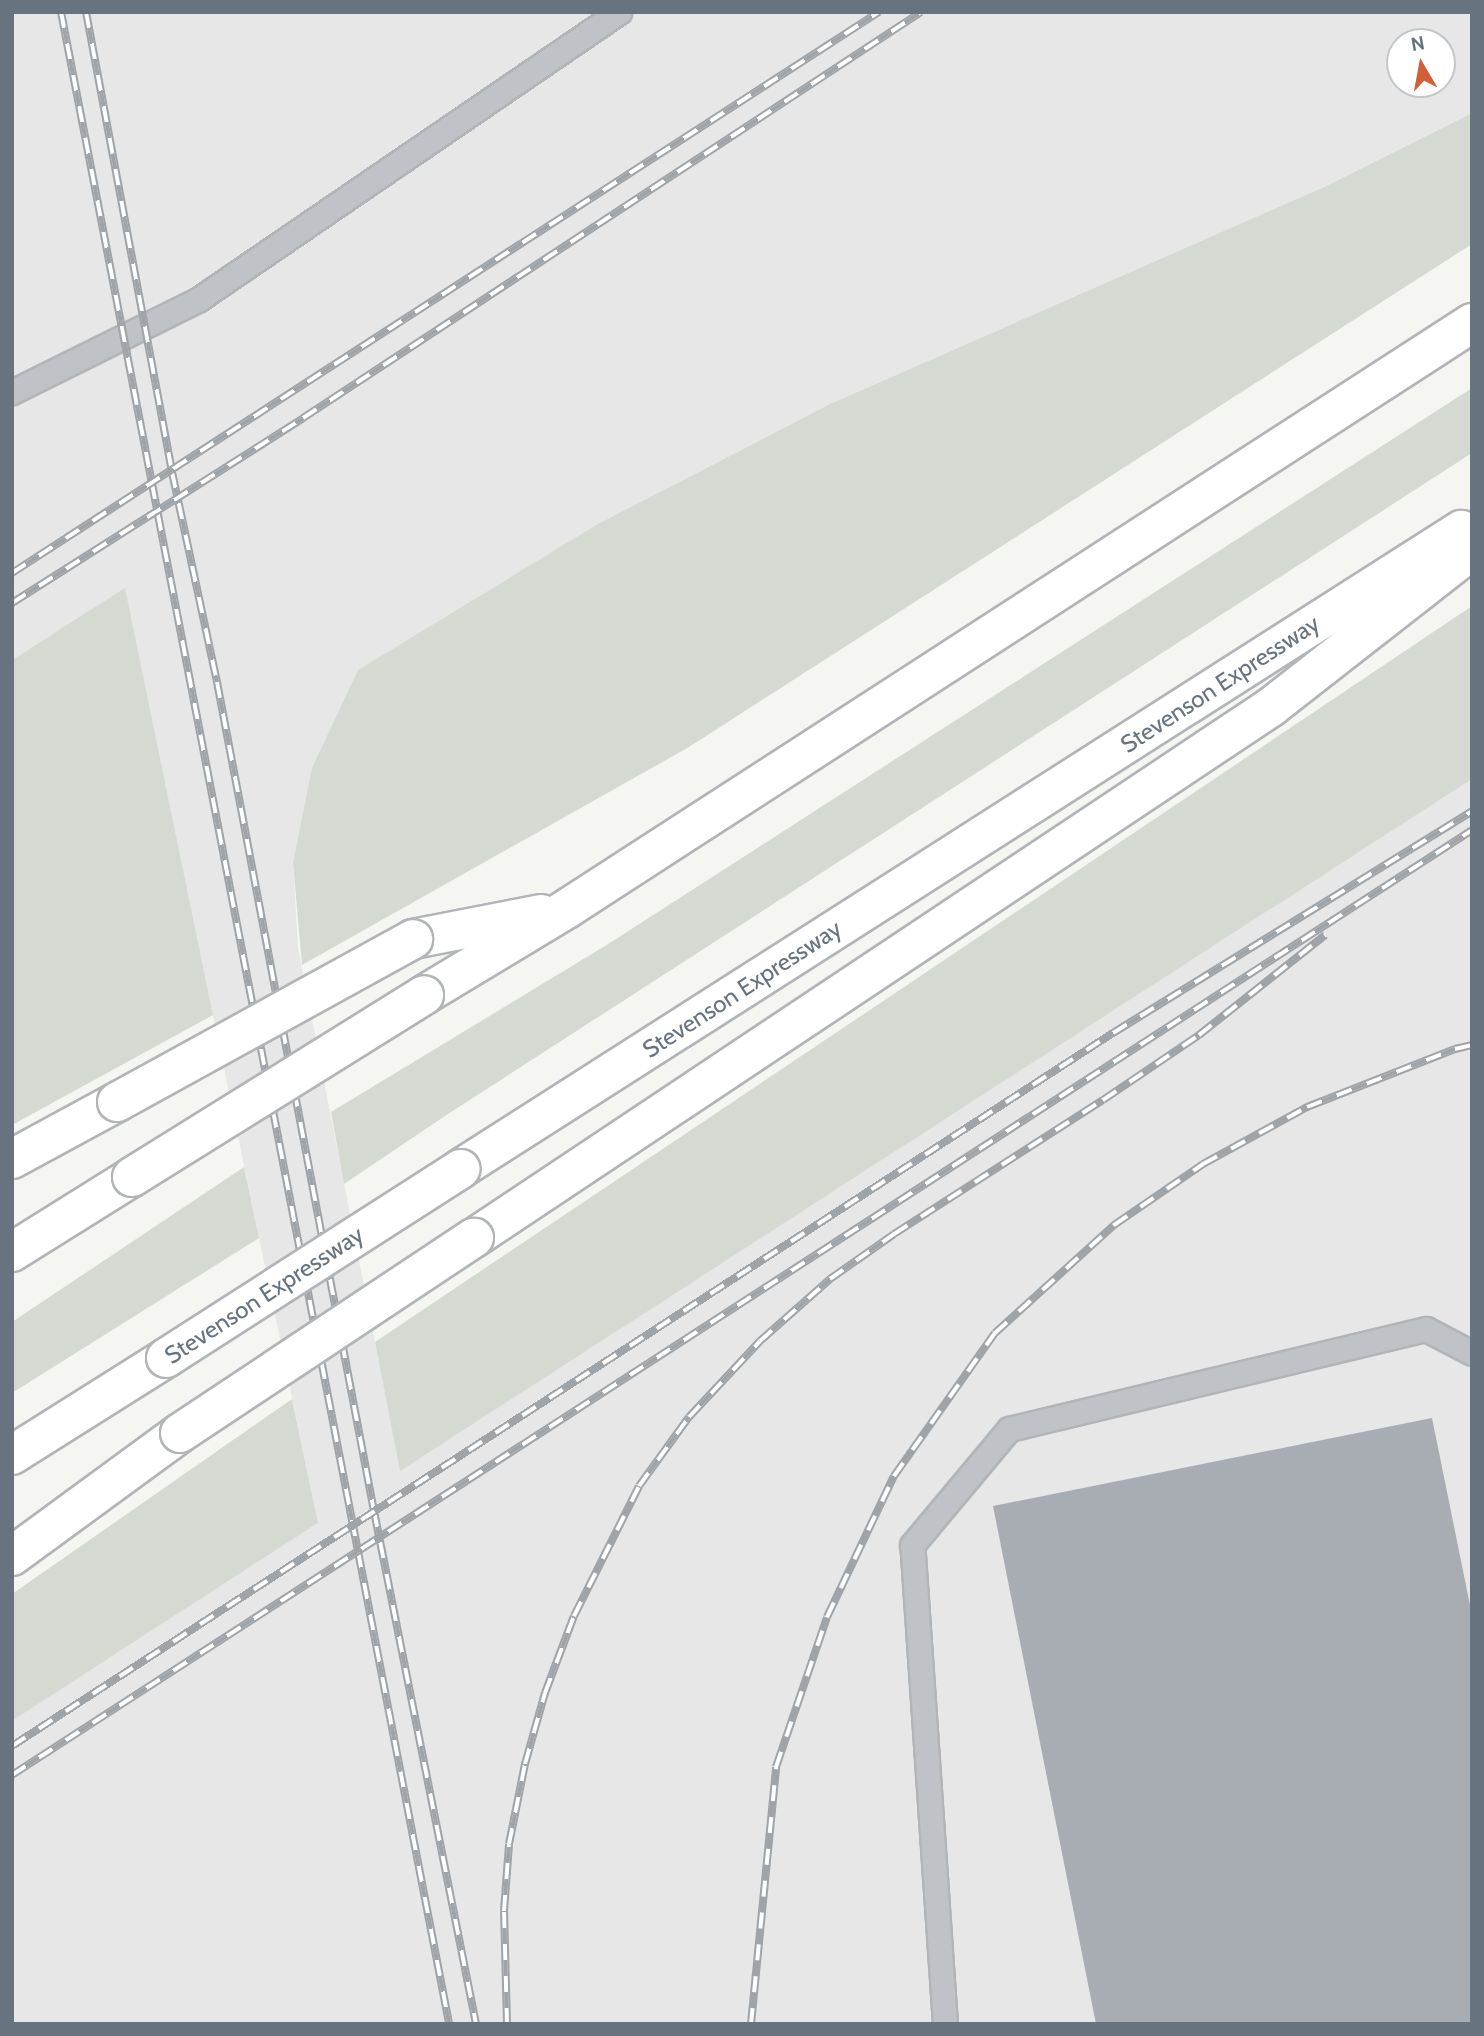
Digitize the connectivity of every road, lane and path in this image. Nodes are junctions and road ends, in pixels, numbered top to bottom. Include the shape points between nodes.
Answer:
1 (619, 12) edge
2 (1472, 323) edge
3 (12, 392) edge
4 (1472, 523) edge
5 (1472, 550) edge
6 (568, 908) junction
7 (12, 1159) edge
8 (12, 1252) edge
9 (1472, 1353) edge
10 (12, 1455) edge
11 (12, 1556) edge
12 (945, 2024) edge

1 - 3 lane via 199,299
2 - 6 highway
4 - 10 highway, Stevenson Expressway, bridge
5 - 11 highway, bridge via 1271,707 180,1433
6 - 7 highway, bridge via 413,939
6 - 8 highway, bridge
9 - 12 lane via 1426,1329 1009,1429 912,1545

